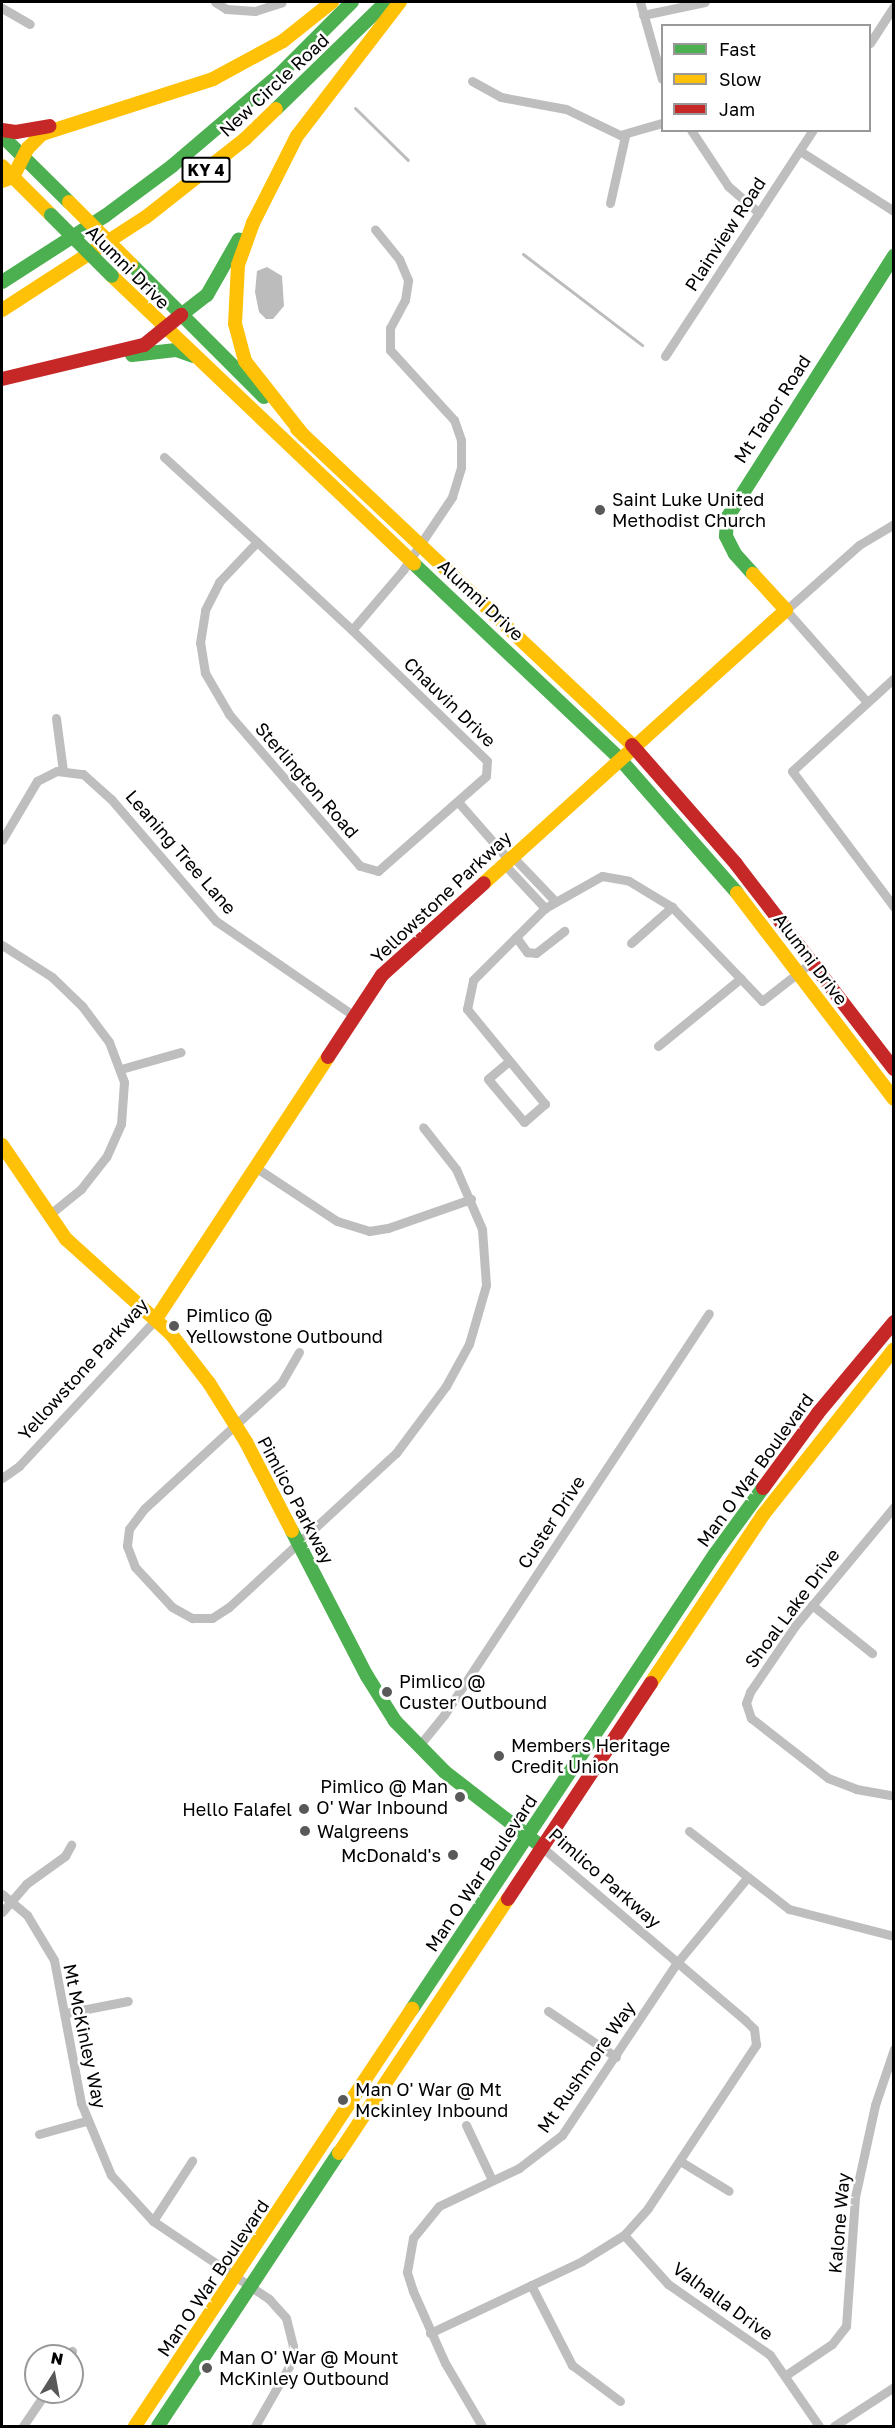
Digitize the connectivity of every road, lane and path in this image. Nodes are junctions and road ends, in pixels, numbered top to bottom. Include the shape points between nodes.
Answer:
1 (215, 2) edge
2 (282, 2) edge
3 (332, 2) edge
4 (352, 2) edge
5 (386, 2) edge
6 (400, 2) edge
7 (639, 2) edge
8 (705, 2) edge
9 (887, 2) edge
10 (894, 6) edge
11 (2, 8) edge
12 (643, 15) junction
13 (30, 24) dead end
14 (871, 41) edge
15 (661, 73) edge
16 (472, 81) dead end
17 (77, 120) junction
18 (661, 124) edge
19 (2, 130) edge
20 (692, 132) edge
21 (812, 132) edge
22 (2, 136) edge
23 (625, 136) junction
24 (800, 150) junction
25 (23, 157) junction
26 (2, 166) edge
27 (7, 179) edge
28 (273, 180) junction
29 (610, 203) dead end
30 (894, 211) edge
31 (759, 213) junction
32 (375, 229) dead end
33 (894, 256) edge
34 (2, 282) edge
35 (2, 310) edge
36 (180, 313) junction
37 (165, 329) junction
38 (193, 356) junction
39 (665, 356) dead end
40 (91, 360) junction
41 (2, 379) edge
42 (304, 436) junction
43 (164, 457) dead end
44 (894, 524) edge
45 (257, 542) junction
46 (419, 546) junction
47 (410, 560) junction
48 (786, 610) junction
49 (352, 630) junction
50 (894, 678) edge
51 (867, 702) junction
52 (56, 718) dead end
53 (632, 746) junction
54 (619, 758) junction
55 (63, 771) junction
56 (459, 803) junction
57 (2, 840) edge
58 (508, 859) junction
59 (554, 900) junction
60 (672, 907) junction
61 (894, 907) edge
62 (545, 908) junction
63 (564, 931) dead end
64 (516, 937) junction
65 (631, 943) dead end
66 (2, 945) edge
67 (812, 962) junction
68 (799, 973) junction
69 (741, 978) junction
70 (353, 1015) junction
71 (658, 1046) dead end
72 (181, 1052) dead end
73 (508, 1062) junction
74 (121, 1069) junction
75 (894, 1069) edge
76 (894, 1099) edge
77 (423, 1127) dead end
78 (2, 1145) edge
79 (255, 1167) junction
80 (471, 1199) junction
81 (49, 1215) junction
82 (709, 1313) dead end
83 (156, 1319) junction
84 (894, 1322) edge
85 (894, 1349) edge
86 (299, 1352) dead end
87 (236, 1425) junction
88 (2, 1478) edge
89 (894, 1507) edge
90 (299, 1543) junction
91 (812, 1605) junction
92 (873, 1653) dead end
93 (418, 1747) junction
94 (894, 1796) edge
95 (689, 1831) dead end
96 (528, 1835) junction
97 (71, 1845) dead end
98 (542, 1847) junction
99 (746, 1878) junction
100 (6, 1896) edge
101 (2, 1912) edge
102 (894, 1936) edge
103 (676, 1964) junction
104 (128, 2001) dead end
105 (548, 2011) dead end
106 (66, 2013) junction
107 (894, 2049) edge
108 (616, 2057) junction
109 (86, 2121) junction
110 (466, 2125) dead end
111 (39, 2134) dead end
112 (192, 2161) dead end
113 (680, 2161) junction
114 (492, 2180) junction
115 (729, 2191) dead end
116 (153, 2221) junction
117 (624, 2235) junction
118 (236, 2277) junction
119 (531, 2285) junction
120 (251, 2287) junction
121 (430, 2333) junction
122 (786, 2376) junction
123 (894, 2387) edge
124 (620, 2401) dead end
125 (38, 2404) edge
126 (23, 2427) edge
127 (135, 2427) edge
128 (158, 2427) edge
129 (255, 2427) edge
130 (482, 2427) edge
131 (819, 2427) edge
132 (834, 2427) edge

1 - 2 street via 226,9 255,11
3 - 17 main road via 248,63 199,84
4 - 34 main road, New Circle Road / KY 4 via 279,75 172,166 105,216
5 - 35 main road, New Circle Road / KY 4 via 244,139 146,217
6 - 28 main road via 312,113
7 - 12 street
8 - 12 street
9 - 10 street
10 - 14 street
11 - 13 street
12 - 15 street
16 - 23 street via 501,97 566,109
17 - 19 main road via 25,131
17 - 25 main road via 42,134
18 - 23 street
20 - 31 street via 728,186
21 - 24 street, Plainview Road
22 - 25 main road, Alumni Drive
23 - 29 street
24 - 30 street
24 - 31 street, Plainview Road
25 - 27 main road
25 - 36 main road, Alumni Drive, bridge
26 - 27 main road, Alumni Drive
27 - 37 main road, Alumni Drive, bridge via 51,215
28 - 36 main road via 207,295
28 - 42 main road via 238,265 235,324 245,361 256,379
31 - 39 street, Plainview Road
32 - 46 street via 399,259 408,280 405,300 390,328 390,350 402,367 445,407 461,440 459,482
33 - 48 main road, Mt Tabor Road via 727,518 726,536 735,554
36 - 37 main road
36 - 42 main road, Alumni Drive
37 - 38 main road, Alumni Drive
37 - 40 main road via 144,345
38 - 40 main road via 169,350
38 - 47 main road, Alumni Drive
40 - 41 main road
42 - 46 main road, Alumni Drive
43 - 45 street, Chauvin Drive
44 - 48 street, Yellowstone Parkway via 859,545
45 - 49 street, Chauvin Drive
45 - 56 street, Sterlington Road via 219,582 203,618 201,661 210,689 224,708 366,870 384,869
46 - 47 street
46 - 53 main road, Alumni Drive via 543,658
47 - 49 street
47 - 54 main road, Alumni Drive
48 - 51 street
48 - 53 main road, Yellowstone Parkway
49 - 56 street, Chauvin Drive via 485,757 486,776
50 - 51 street
51 - 61 street via 792,771
52 - 55 street
53 - 54 main road, Yellowstone Parkway
53 - 67 main road, Alumni Drive via 736,864
54 - 58 main road, Yellowstone Parkway
54 - 68 main road, Alumni Drive via 729,883
55 - 57 street via 37,781
55 - 70 street, Leaning Tree Lane via 83,774 96,783 233,936
56 - 58 street
58 - 59 street
58 - 62 street
58 - 70 main road, Yellowstone Parkway via 393,963
59 - 60 street via 602,876 629,880
59 - 62 street
60 - 65 street
60 - 69 street
62 - 64 street
63 - 64 street via 536,953 527,952
64 - 73 street via 472,980 468,992 467,1009
66 - 74 street via 66,988 97,1023
67 - 68 street
67 - 75 main road, Alumni Drive
68 - 69 street via 762,1001
68 - 76 main road, Alumni Drive
69 - 71 street
70 - 79 main road, Yellowstone Parkway
72 - 74 street
73 - 73 street via 545,1104 524,1122 488,1079
74 - 81 street via 124,1108 115,1140 81,1190
77 - 80 street via 456,1169
78 - 81 main road, Pimlico Parkway
79 - 80 street via 337,1221 369,1231
79 - 83 main road, Yellowstone Parkway
80 - 90 street via 482,1228 486,1267 480,1313 470,1344 412,1435
81 - 83 main road, Pimlico Parkway via 73,1245
82 - 93 street, Custer Drive via 444,1715
83 - 87 main road, Pimlico Parkway via 209,1383
83 - 88 street, Yellowstone Parkway via 19,1466
84 - 96 main road, Man O War Boulevard via 769,1477
85 - 98 main road, Man O War Boulevard via 763,1515
86 - 87 street via 281,1383
87 - 90 main road, Pimlico Parkway
87 - 90 street via 134,1520 127,1538 129,1557 172,1607 202,1619 224,1611
89 - 91 street, Shoal Lake Drive
90 - 93 main road, Pimlico Parkway via 378,1696
91 - 92 street
91 - 94 street, Shoal Lake Drive via 750,1692 746,1710 828,1779 856,1790
93 - 96 main road, Pimlico Parkway via 466,1790
95 - 99 street
96 - 98 main road, Pimlico Parkway
96 - 118 main road, Man O War Boulevard
97 - 100 street via 65,1856
98 - 103 street, Pimlico Parkway
98 - 120 main road, Man O War Boulevard
99 - 102 street via 789,1909
99 - 103 street, Mt Rushmore Way
100 - 101 street
100 - 106 street, Mt McKinley Way via 45,1941
103 - 108 street, Mt Rushmore Way
103 - 113 street, Pimlico Parkway via 745,2020 757,2040
104 - 106 street
105 - 108 street
106 - 109 street, Mt McKinley Way
107 - 122 street, Kalone Way via 875,2105 855,2197 846,2326 832,2344
108 - 114 street, Mt Rushmore Way via 555,2143 527,2163
109 - 111 street
109 - 116 street, Mt McKinley Way via 111,2175
110 - 114 street
112 - 116 street
113 - 115 street
113 - 117 street, Pimlico Parkway
114 - 121 street, Mt Rushmore Way via 439,2205 413,2238 407,2272
116 - 118 street, Mt McKinley Way
117 - 119 street, Pimlico Parkway via 605,2249
117 - 122 street, Valhalla Drive via 668,2284 762,2348
118 - 120 street, Mt McKinley Way
118 - 127 main road, Man O War Boulevard
119 - 121 street, Pimlico Parkway
119 - 124 street via 572,2365
120 - 128 main road, Man O War Boulevard
120 - 129 street, Mt McKinley Way via 282,2312 293,2346 288,2370
121 - 130 street, Mt Rushmore Way
122 - 131 street, Valhalla Drive
123 - 132 street
125 - 126 street

